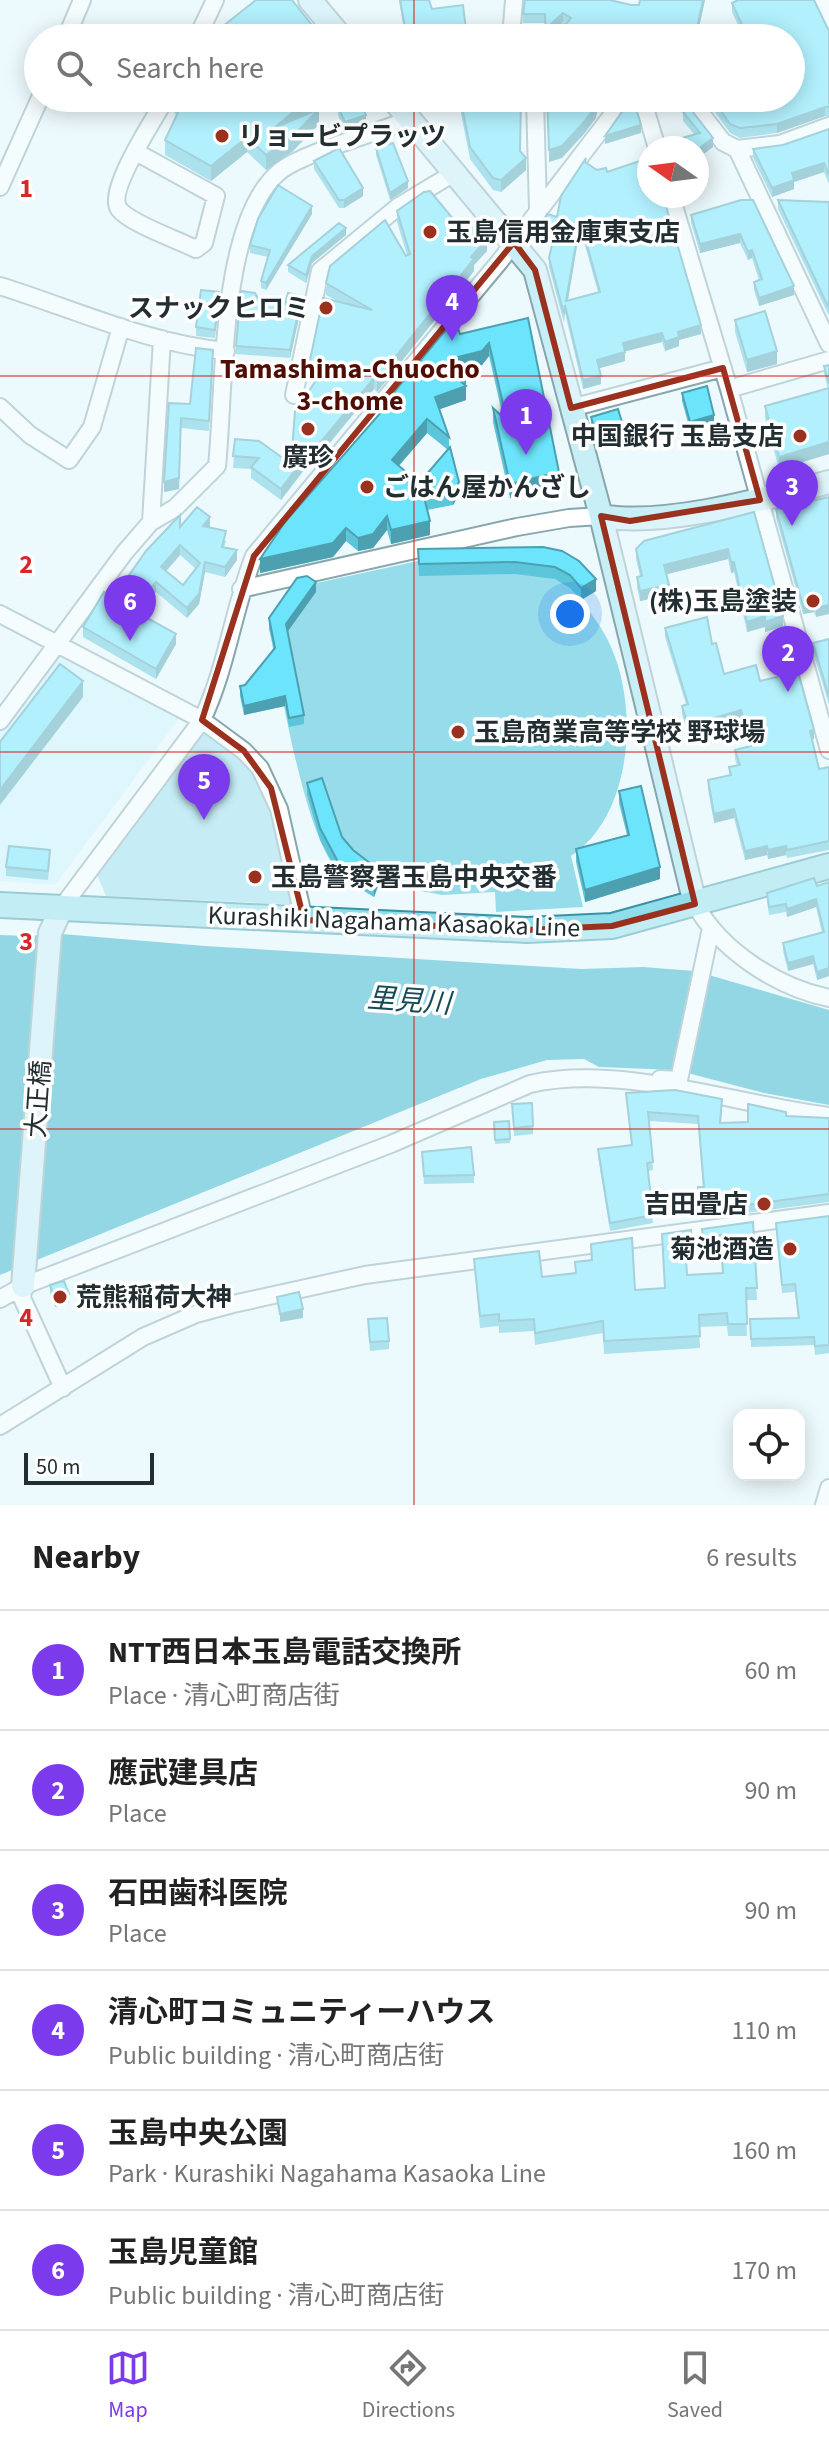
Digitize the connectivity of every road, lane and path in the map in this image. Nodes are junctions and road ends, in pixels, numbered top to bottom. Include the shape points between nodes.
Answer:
1 (82, 0) edge
2 (215, 0) edge
3 (310, 0) edge
4 (514, 0) edge
5 (820, 0) edge
6 (829, 20) edge
7 (72, 24) edge
8 (204, 24) edge
9 (330, 24) edge
10 (512, 24) edge
11 (34, 112) edge
12 (158, 112) edge
13 (404, 112) edge
14 (535, 112) edge
15 (614, 112) edge
16 (646, 112) edge
17 (700, 112) edge
18 (410, 119) junction
19 (829, 126) edge
20 (653, 136) edge
21 (737, 149) junction
22 (136, 152) junction
23 (454, 173) junction
24 (0, 187) edge
25 (675, 208) edge
26 (538, 210) junction
27 (514, 242) junction
28 (0, 286) edge
29 (121, 327) junction
30 (162, 339) junction
31 (829, 344) edge
32 (226, 351) junction
33 (829, 360) edge
34 (723, 368) junction
35 (729, 389) junction
36 (294, 395) dead end
37 (0, 407) edge
38 (571, 408) junction
39 (829, 482) edge
40 (760, 500) junction
41 (601, 516) junction
42 (151, 522) junction
43 (241, 589) junction
44 (0, 614) edge
45 (60, 644) junction
46 (202, 720) junction
47 (0, 721) edge
48 (829, 750) edge
49 (829, 866) edge
50 (695, 904) junction
51 (0, 905) edge
52 (62, 907) junction
53 (304, 920) junction
54 (711, 928) junction
55 (829, 998) edge
56 (679, 1080) junction
57 (641, 1085) junction
58 (727, 1097) junction
59 (829, 1116) edge
60 (829, 1213) edge
61 (24, 1276) junction
62 (0, 1299) edge
63 (63, 1388) junction
64 (0, 1426) edge
65 (829, 1488) edge
66 (824, 1505) edge

1 - 7 street
2 - 8 street
3 - 9 street
4 - 10 street
5 - 6 street
11 - 24 street
12 - 22 street
13 - 18 street
14 - 26 street
15 - 26 street
16 - 20 street
17 - 21 street via 723,142
18 - 23 street
18 - 32 street via 280,170 264,189 251,208 238,255
19 - 21 street via 780,144
21 - 31 street
22 - 22 street via 115,192 118,208 196,249 204,243 216,196
23 - 27 street
23 - 36 street via 390,212 320,271
25 - 34 street
26 - 27 street
27 - 38 street via 535,270
27 - 43 street via 254,556
28 - 29 street
29 - 30 street
29 - 37 street via 92,427 69,460
30 - 32 street
30 - 42 street
32 - 42 street via 217,466 175,508
33 - 35 street
34 - 35 street
34 - 38 street
35 - 40 street
38 - 41 street
39 - 40 street
40 - 41 street via 630,521
40 - 48 street
41 - 43 street via 517,527
41 - 50 street
42 - 45 street
43 - 46 street via 217,688
44 - 45 street
45 - 46 street
45 - 47 street
46 - 52 street
46 - 53 street via 244,751 271,788
49 - 50 main road, Kurashiki Nagahama Kasaoka Line
50 - 53 main road, Kurashiki Nagahama Kasaoka Line via 612,926 527,930
50 - 54 street
51 - 52 main road, Kurashiki Nagahama Kasaoka Line
52 - 53 main road, Kurashiki Nagahama Kasaoka Line
52 - 61 street, 大正橋 via 50,933
54 - 55 street via 751,963
54 - 56 street
56 - 57 street via 648,1079
56 - 58 street
57 - 58 street
57 - 61 street via 577,1077 530,1084 391,1144
58 - 59 street
60 - 63 street via 365,1275 233,1304 143,1337
61 - 62 street
61 - 63 street via 22,1298
63 - 64 street
65 - 66 street

